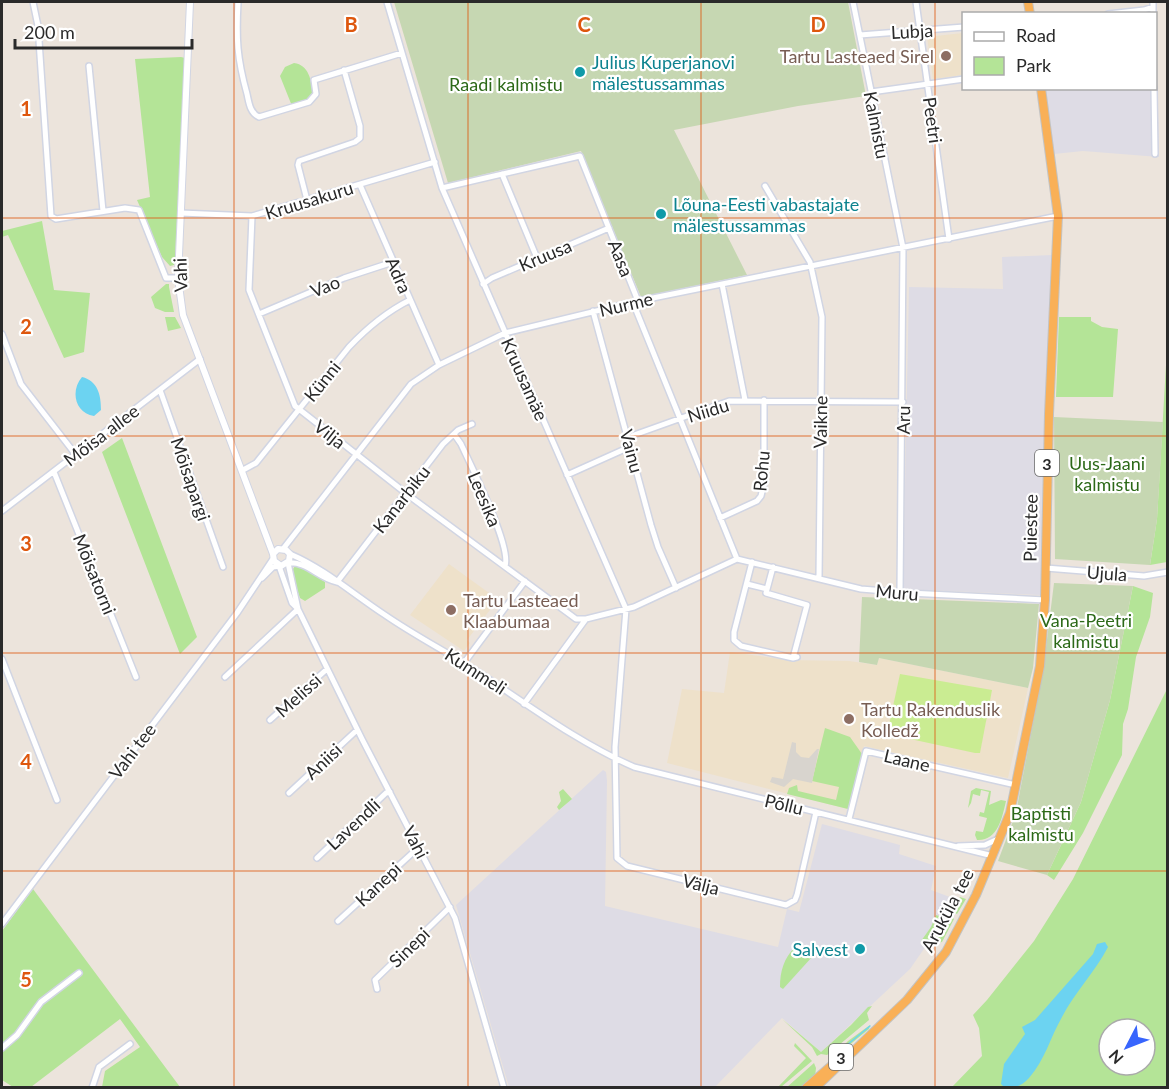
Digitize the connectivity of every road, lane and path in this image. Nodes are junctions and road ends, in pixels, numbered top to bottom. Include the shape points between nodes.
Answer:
1 (33, 2) edge
2 (190, 2) edge
3 (238, 2) edge
4 (387, 2) edge
5 (854, 2) edge
6 (916, 2) edge
7 (1153, 7) edge
8 (1126, 12) edge
9 (962, 27) edge
10 (920, 30) junction
11 (860, 35) junction
12 (402, 53) junction
13 (89, 66) dead end
14 (344, 70) junction
15 (962, 80) edge
16 (927, 84) junction
17 (1041, 90) edge
18 (1154, 90) edge
19 (871, 92) junction
20 (1155, 154) dead end
21 (435, 162) junction
22 (502, 174) junction
23 (360, 185) junction
24 (765, 186) dead end
25 (442, 188) junction
26 (307, 200) junction
27 (103, 211) junction
28 (181, 213) junction
29 (252, 216) junction
30 (1058, 216) junction
31 (609, 228) junction
32 (950, 239) junction
33 (903, 248) junction
34 (537, 258) junction
35 (393, 262) junction
36 (812, 266) junction
37 (178, 278) junction
38 (483, 284) junction
39 (722, 284) junction
40 (410, 300) junction
41 (638, 300) junction
42 (593, 311) junction
43 (259, 314) junction
44 (505, 333) junction
45 (2, 334) edge
46 (200, 359) junction
47 (439, 364) junction
48 (160, 390) junction
49 (745, 400) junction
50 (764, 400) junction
51 (821, 401) junction
52 (903, 402) junction
53 (299, 409) junction
54 (680, 419) junction
55 (472, 424) dead end
56 (454, 434) junction
57 (630, 442) junction
58 (76, 454) junction
59 (356, 454) junction
60 (243, 470) junction
61 (54, 472) junction
62 (567, 475) junction
63 (405, 493) junction
64 (2, 510) edge
65 (720, 518) junction
66 (265, 533) junction
67 (282, 549) junction
68 (290, 554) junction
69 (273, 556) junction
70 (737, 559) junction
71 (752, 562) junction
72 (288, 563) junction
73 (279, 566) junction
74 (505, 566) junction
75 (223, 567) dead end
76 (773, 567) junction
77 (1046, 568) junction
78 (1167, 572) edge
79 (262, 578) junction
80 (819, 578) junction
81 (525, 581) junction
82 (337, 582) junction
83 (747, 584) junction
84 (675, 588) junction
85 (767, 589) junction
86 (900, 593) junction
87 (1045, 600) junction
88 (625, 608) junction
89 (298, 609) junction
90 (586, 619) junction
91 (2, 659) edge
92 (464, 663) junction
93 (327, 669) junction
94 (136, 676) dead end
95 (225, 677) dead end
96 (524, 704) junction
97 (270, 720) dead end
98 (357, 730) junction
99 (615, 759) junction
100 (1016, 785) junction
101 (390, 792) junction
102 (289, 793) dead end
103 (57, 800) dead end
104 (816, 812) junction
105 (849, 819) junction
106 (1002, 835) junction
107 (954, 846) junction
108 (419, 847) junction
109 (993, 856) junction
110 (317, 858) dead end
111 (450, 907) junction
112 (338, 921) dead end
113 (2, 924) edge
114 (79, 973) dead end
115 (377, 989) dead end
116 (877, 1028) junction
117 (130, 1044) dead end
118 (2, 1048) edge
119 (92, 1088) edge
120 (504, 1088) edge
121 (806, 1088) edge
122 (816, 1088) edge

1 - 27 street via 51,216 56,219
2 - 28 street, Vahi
3 - 14 street via 238,64 256,116 309,102 316,94 314,80
4 - 12 street, Kruusamäe
5 - 11 street, Kalmistu
6 - 10 street, Peetri
7 - 8 street
9 - 10 street, Lubja
10 - 11 street, Lubja
10 - 16 street, Peetri
11 - 19 street, Kalmistu
12 - 14 street
12 - 21 street, Kruusamäe
13 - 27 street
14 - 26 street via 360,138 299,161
15 - 16 street
16 - 19 street
16 - 32 street, Peetri
17 - 30 highway, Puiestee / 3
18 - 20 street
19 - 33 street, Kalmistu
21 - 23 street, Kruusakuru
21 - 25 street, Kruusamäe
22 - 25 street, Aasa
22 - 31 street, Aasa via 580,156
22 - 34 street
23 - 26 street, Kruusakuru
23 - 35 street, Adra
24 - 36 street, Vaikne
25 - 38 street, Kruusamäe
26 - 29 street, Kruusakuru
27 - 37 street via 139,210 166,278
28 - 29 street, Kruusakuru
28 - 37 street, Vahi
29 - 43 street, Vilja via 249,290
30 - 32 street, Nurme
30 - 77 highway, Puiestee / 3 via 1048,414
31 - 34 street, Kruusa
31 - 41 street, Aasa
32 - 33 street, Nurme
33 - 36 street, Nurme
33 - 52 street, Aru
34 - 38 street, Kruusa
35 - 40 street, Adra
35 - 43 street, Vao
36 - 39 street, Nurme
36 - 51 street, Vaikne via 822,317
37 - 46 street, Vahi via 183,315
38 - 44 street, Kruusamäe
39 - 41 street, Nurme
39 - 49 street
40 - 47 street, Adra
40 - 53 street, Künni via 364,330
41 - 42 street, Nurme
41 - 54 street, Aasa via 636,310
42 - 44 street, Nurme
42 - 57 street, Vainu
43 - 53 street, Vilja via 288,392
44 - 47 street, Nurme
44 - 62 street, Kruusamäe
45 - 58 street via 21,384
46 - 48 street, Mõisa allee
46 - 60 street, Vahi
47 - 59 street, Nurme via 411,384
48 - 58 street, Mõisa allee
48 - 75 street, Mõisapargi
49 - 50 street, Niidu
49 - 54 street, Niidu via 729,401
50 - 51 street, Niidu
50 - 65 street, Rohu via 761,496
51 - 52 street, Niidu
51 - 80 street, Vaikne
52 - 86 street, Aru
53 - 59 street, Vilja
53 - 60 street, Künni via 256,463
54 - 57 street, Niidu via 634,435
54 - 65 street, Aasa
55 - 56 street, Kanarbiku
56 - 63 street, Kanarbiku
56 - 74 street, Leesika via 499,532 507,556
57 - 62 street, Niidu via 629,446
57 - 84 street, Vainu via 651,525
58 - 61 street, Mõisa allee
59 - 63 street, Vilja
59 - 67 street, Nurme
60 - 66 street, Vahi
61 - 64 street, Mõisa allee
61 - 94 street, Mõisatorni
62 - 88 street, Kruusamäe
63 - 74 street, Vilja
63 - 82 street, Kanarbiku
65 - 70 street, Aasa
66 - 67 street, Vahi
66 - 69 street, Vahi
67 - 68 street
67 - 69 street
68 - 72 street
68 - 82 street, Kummeli via 312,563
69 - 73 street
69 - 79 street, Vahi tee
70 - 71 street, Muru
70 - 84 street
71 - 76 street, Muru
71 - 83 street
72 - 73 street
72 - 82 street, Kummeli via 302,564
72 - 89 street, Vahi
73 - 79 street, Vahi tee
73 - 89 street, Vahi via 292,603
74 - 81 street, Vilja
76 - 80 street, Muru
76 - 85 street
77 - 78 street, Ujula via 1144,576
77 - 87 highway, Puiestee / 3
79 - 113 street, Vahi tee
80 - 86 street, Muru via 861,589
81 - 90 street, Vilja via 576,619
81 - 92 street
82 - 92 street, Kummeli
83 - 85 street
83 - 85 street via 734,632 735,642 795,658 807,605 766,593
84 - 88 street
86 - 87 street, Muru
87 - 100 highway, Puiestee / 3 via 1040,666
88 - 90 street
88 - 99 street, Kruusamäe
89 - 93 street, Vahi
89 - 95 street
90 - 96 street
91 - 103 street
92 - 96 street, Kummeli
93 - 97 street, Melissi
93 - 98 street, Vahi
96 - 99 street, Kummeli
98 - 101 street, Vahi
98 - 102 street, Aniisi
99 - 104 street, Põllu
99 - 104 street, Välja via 615,853 627,866 786,905 797,895
100 - 105 street, Laane via 866,751
100 - 106 highway, Puiestee / 3
101 - 108 street, Vahi
101 - 110 street, Lavendli
104 - 105 street, Põllu
105 - 107 street, Põllu
106 - 107 street, Põllu via 985,845
106 - 109 highway, Puiestee / 3
107 - 109 street, Põllu
108 - 111 street, Vahi
108 - 112 street, Kanepi
109 - 116 highway, Aruküla tee / 3 via 946,952 907,1000
111 - 115 street, Sinepi via 375,980
111 - 120 street, Vahi
114 - 118 street via 41,1002 17,1035
116 - 121 highway, Aruküla tee / 3
116 - 122 highway, Aruküla tee / 3
117 - 119 street via 99,1067

